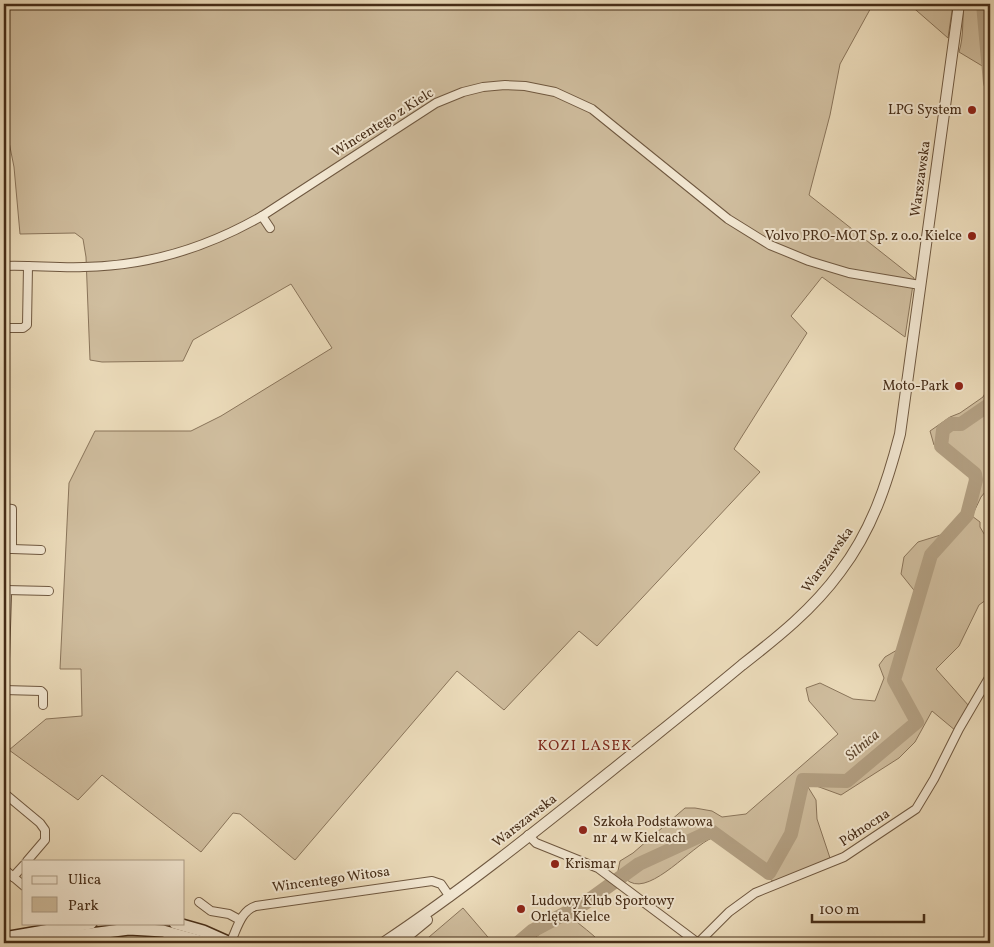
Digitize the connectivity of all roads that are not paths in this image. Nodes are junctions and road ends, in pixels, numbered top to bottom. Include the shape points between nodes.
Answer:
1 (959, 4) edge
2 (262, 216) junction
3 (270, 228) dead end
4 (4, 266) edge
5 (28, 266) junction
6 (920, 284) junction
7 (4, 328) edge
8 (4, 508) edge
9 (8, 549) edge
10 (41, 550) dead end
11 (5, 589) edge
12 (49, 590) dead end
13 (990, 676) edge
14 (4, 690) edge
15 (43, 705) dead end
16 (4, 793) edge
17 (528, 835) junction
18 (28, 860) edge
19 (22, 867) edge
20 (4, 870) edge
21 (13, 877) junction
22 (22, 884) edge
23 (450, 897) junction
24 (199, 902) dead end
25 (440, 905) junction
26 (240, 920) junction
27 (82, 924) edge
28 (178, 924) edge
29 (63, 926) edge
30 (4, 938) edge
31 (695, 942) edge
32 (22, 943) edge
33 (207, 943) edge
34 (230, 943) edge
35 (383, 943) edge
36 (399, 943) edge

1 - 6 street, Warszawska
2 - 3 street
2 - 5 street, Wincentego z Kielc via 204,244 152,259 112,266
2 - 6 street, Wincentego z Kielc via 436,103 483,87 525,86 555,92 592,109 728,219 770,245 849,273
4 - 5 street, Wincentego z Kielc
5 - 7 street via 27,325
6 - 17 street, Warszawska via 900,434 891,470 867,530 844,566 787,629
8 - 9 street via 12,509
9 - 10 street
11 - 12 street
11 - 14 street
13 - 31 street, Północna via 916,809 844,857 755,893
14 - 15 street via 41,690
16 - 18 street via 46,830 45,840
17 - 23 street, Warszawska
17 - 31 street via 536,843 610,875
19 - 21 street
20 - 21 street
21 - 22 street
23 - 25 street, Warszawska
23 - 26 street, Wincentego Witosa via 439,882 424,882 256,906
24 - 26 street via 211,911
25 - 35 street, Warszawska
25 - 36 street, Warszawska via 434,914
26 - 34 street, Wincentego Witosa
27 - 29 main road
28 - 34 main road, Wincentego Witosa
29 - 30 main road
32 - 33 main road via 128,929 163,931

